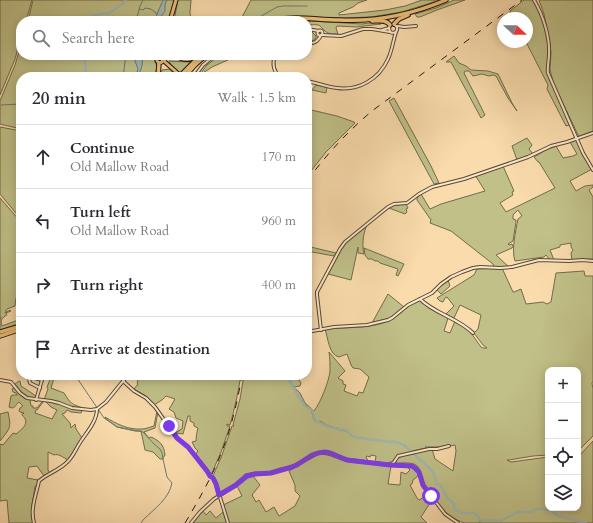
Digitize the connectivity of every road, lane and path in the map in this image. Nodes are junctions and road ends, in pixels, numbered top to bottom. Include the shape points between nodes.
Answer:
1 (176, 0) edge
2 (446, 0) edge
3 (534, 0) edge
4 (435, 4) junction
5 (171, 16) edge
6 (312, 19) edge
7 (353, 20) junction
8 (392, 26) junction
9 (416, 26) dead end
10 (404, 27) junction
11 (312, 30) edge
12 (379, 30) junction
13 (396, 31) junction
14 (391, 32) junction
15 (320, 34) junction
16 (330, 36) junction
17 (393, 42) junction
18 (312, 43) edge
19 (162, 60) edge
20 (164, 60) edge
21 (196, 60) edge
22 (200, 60) edge
23 (210, 60) edge
24 (273, 60) edge
25 (159, 72) edge
26 (177, 72) edge
27 (185, 72) edge
28 (187, 72) edge
29 (198, 72) edge
30 (276, 72) edge
31 (312, 82) edge
32 (593, 133) edge
33 (577, 139) junction
34 (593, 170) edge
35 (593, 261) edge
36 (420, 299) junction
37 (16, 328) edge
38 (16, 329) edge
39 (320, 330) junction
40 (312, 331) edge
41 (0, 332) edge
42 (473, 333) dead end
43 (0, 336) edge
44 (0, 380) edge
45 (29, 380) edge
46 (42, 380) edge
47 (123, 381) joint
48 (40, 388) junction
49 (36, 400) junction
50 (98, 409) junction
51 (449, 446) dead end
52 (390, 465) junction
53 (219, 495) junction
54 (34, 523) edge
55 (191, 523) edge
56 (228, 523) edge
57 (458, 523) edge

1 - 5 main road
2 - 4 highway
3 - 33 street via 542,16 548,40 548,73
4 - 7 highway via 405,14
4 - 8 highway via 400,18
6 - 7 highway
7 - 8 highway via 385,21
8 - 10 street
8 - 12 street
8 - 13 street
8 - 14 street
9 - 10 street
10 - 13 street
11 - 15 street
12 - 14 street
12 - 16 street via 363,29 341,36
13 - 14 street
13 - 17 street
14 - 17 street
15 - 16 street
15 - 16 street via 322,32
15 - 18 street via 318,40
17 - 31 street via 383,68 374,78 363,84 351,88 338,88
19 - 25 highway
20 - 26 main road
21 - 27 highway
22 - 28 highway
23 - 29 street
24 - 30 street
32 - 33 street
33 - 34 street
33 - 39 street via 433,187 407,203 394,204 383,210 345,242 317,292
35 - 36 street via 539,260 500,268 473,268 451,276 432,294
36 - 39 street via 388,320
36 - 42 street
37 - 41 highway
38 - 43 highway
39 - 40 street
44 - 49 street via 11,382 24,396
45 - 48 street
46 - 48 street
47 - 50 street
47 - 53 street via 155,407 177,438 188,447 213,478
48 - 49 street
49 - 50 street via 55,402 72,408
50 - 54 street via 93,423 73,456 59,469 39,481 33,507
51 - 52 street via 398,456
52 - 53 street via 347,460 330,453 318,453 292,467 247,476
52 - 57 street via 410,465 415,468 423,485 442,511
53 - 55 street
53 - 56 street

